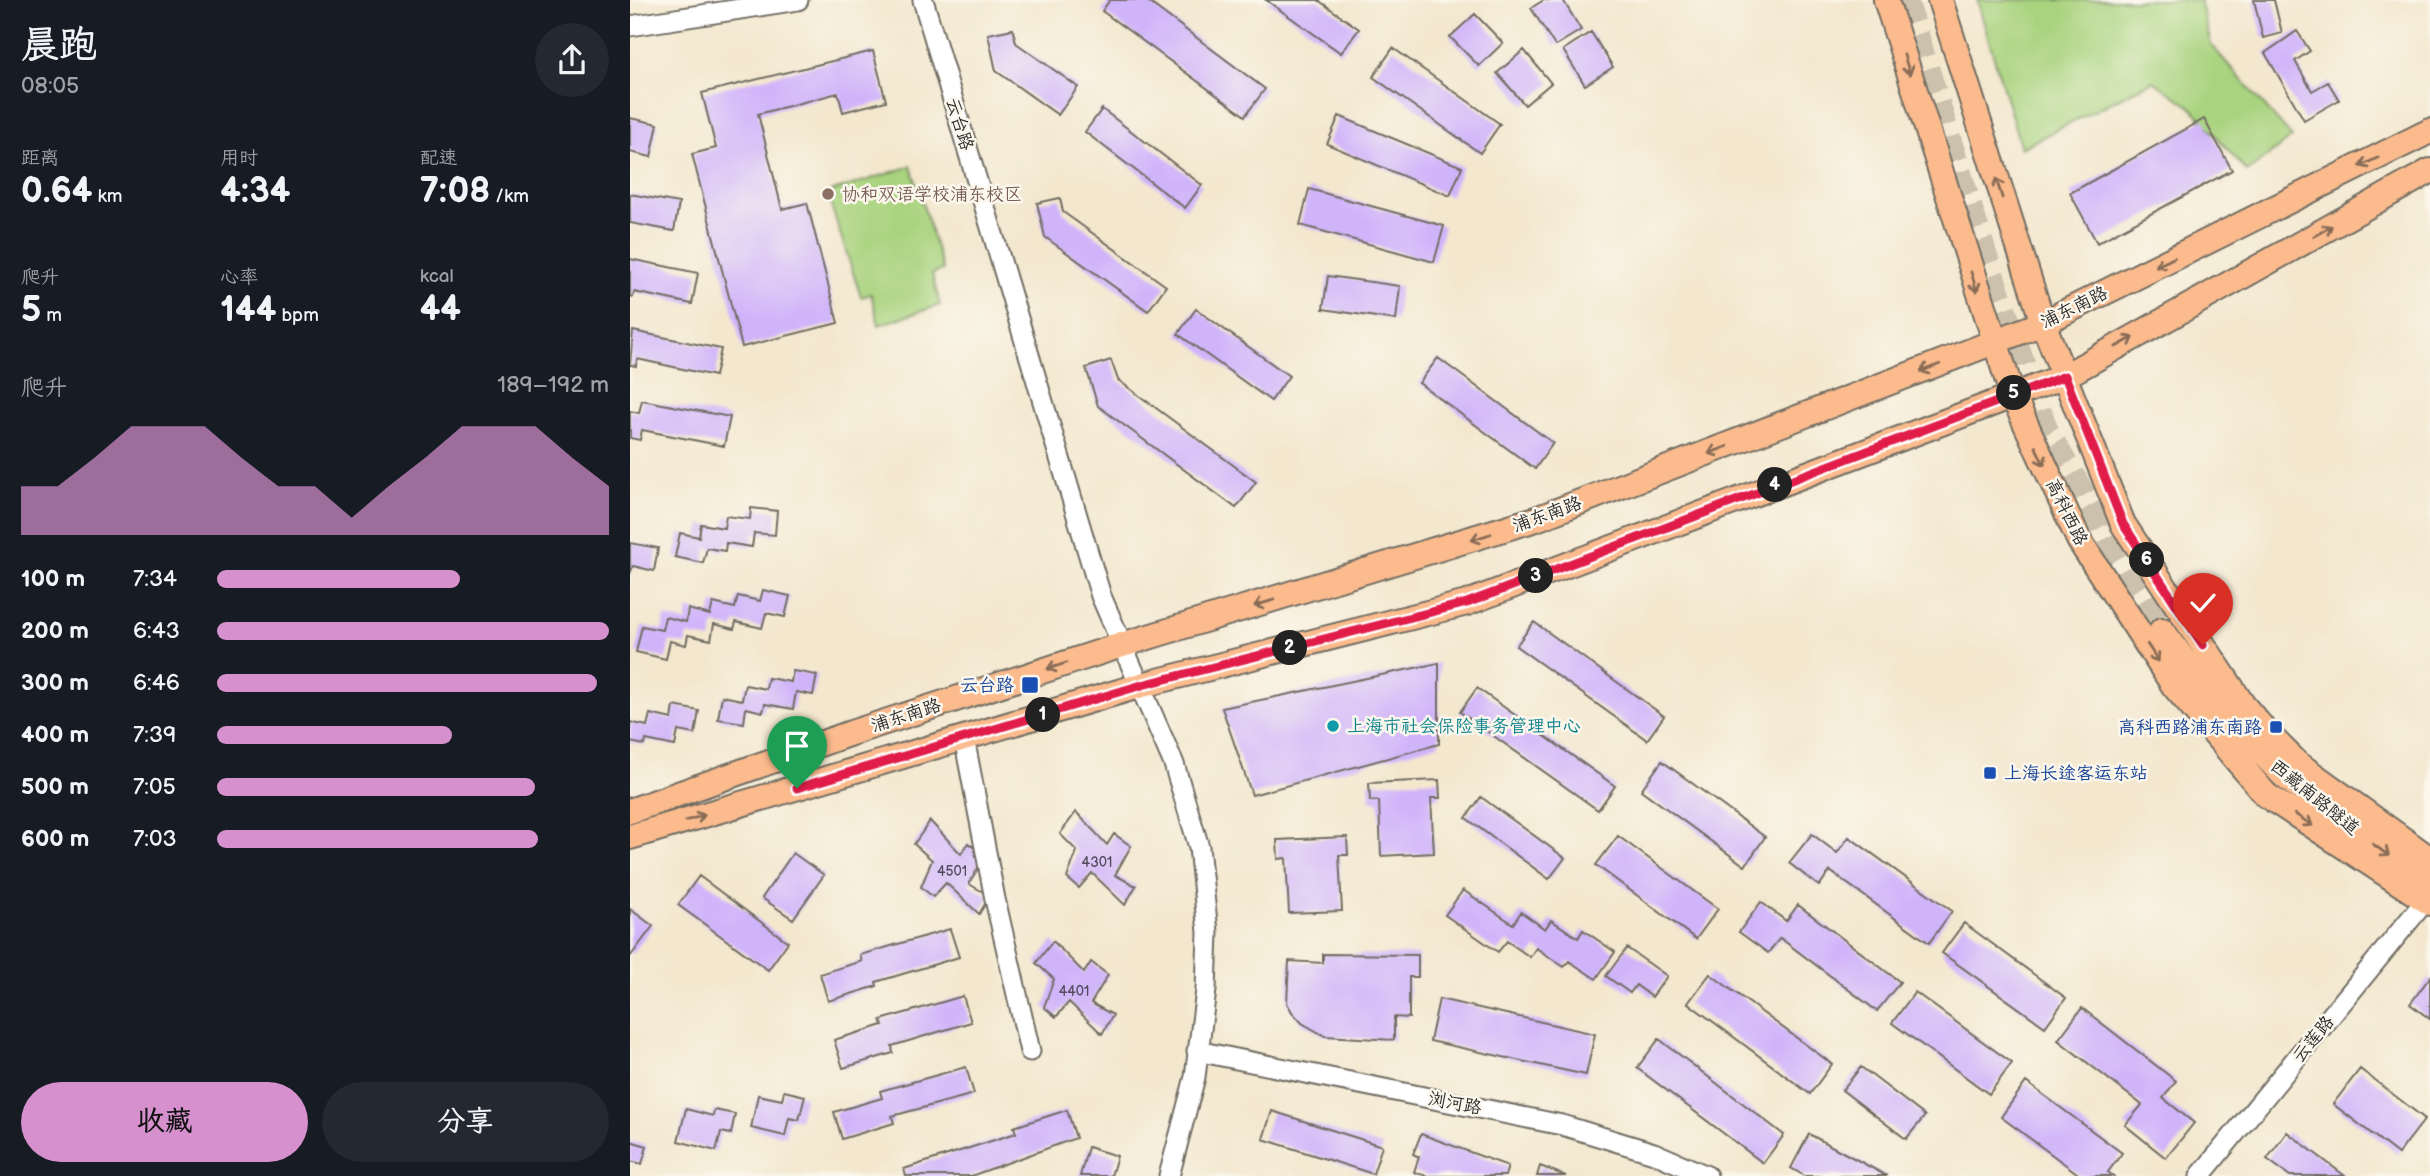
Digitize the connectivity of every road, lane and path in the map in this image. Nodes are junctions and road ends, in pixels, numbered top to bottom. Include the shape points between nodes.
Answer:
1 (798, 0) edge
2 (923, 0) edge
3 (1886, 0) edge
4 (1934, 0) edge
5 (1940, 0) edge
6 (630, 26) edge
7 (1977, 118) junction
8 (2430, 131) edge
9 (2430, 171) edge
10 (2042, 323) junction
11 (1994, 343) junction
12 (2065, 376) junction
13 (2011, 394) junction
14 (2162, 630) tunnel mouth
15 (1122, 645) junction
16 (1142, 685) junction
17 (964, 738) junction
18 (630, 811) edge
19 (630, 838) edge
20 (2430, 859) edge
21 (2428, 896) edge
22 (1030, 1051) dead end
23 (1197, 1051) junction
24 (1169, 1176) edge
25 (1707, 1176) edge
26 (2200, 1176) edge

1 - 6 street
2 - 15 street, 云台路 via 1101,596
3 -> 11 main road, 高科西路
4 - 7 main road
5 - 7 main road
10 -> 7 main road
8 -> 10 main road, 浦东南路
12 -> 9 main road
10 - 11 main road, 浦东南路
10 - 12 main road
11 - 13 main road, 高科西路
11 -> 15 main road, 浦东南路 via 1536,519
12 - 13 main road
12 - 20 main road via 2123,524 2243,705 2297,763
13 - 16 main road via 1467,603
13 -> 21 main road, 高科西路 via 2079,540 2174,686 2266,794
14 -> 21 main road, 西藏南路隧道 via 2224,714 2285,777 2358,833
15 - 16 street, 云台路
15 -> 18 main road, 浦东南路
16 - 17 main road
16 - 23 street, 云台路 via 1184,792 1203,876 1208,961
19 -> 17 main road
17 - 22 street
21 - 26 street, 云莲路
23 - 24 street, 云台路 via 1195,1077
23 - 25 street, 浏河路 via 1562,1125 1654,1153

